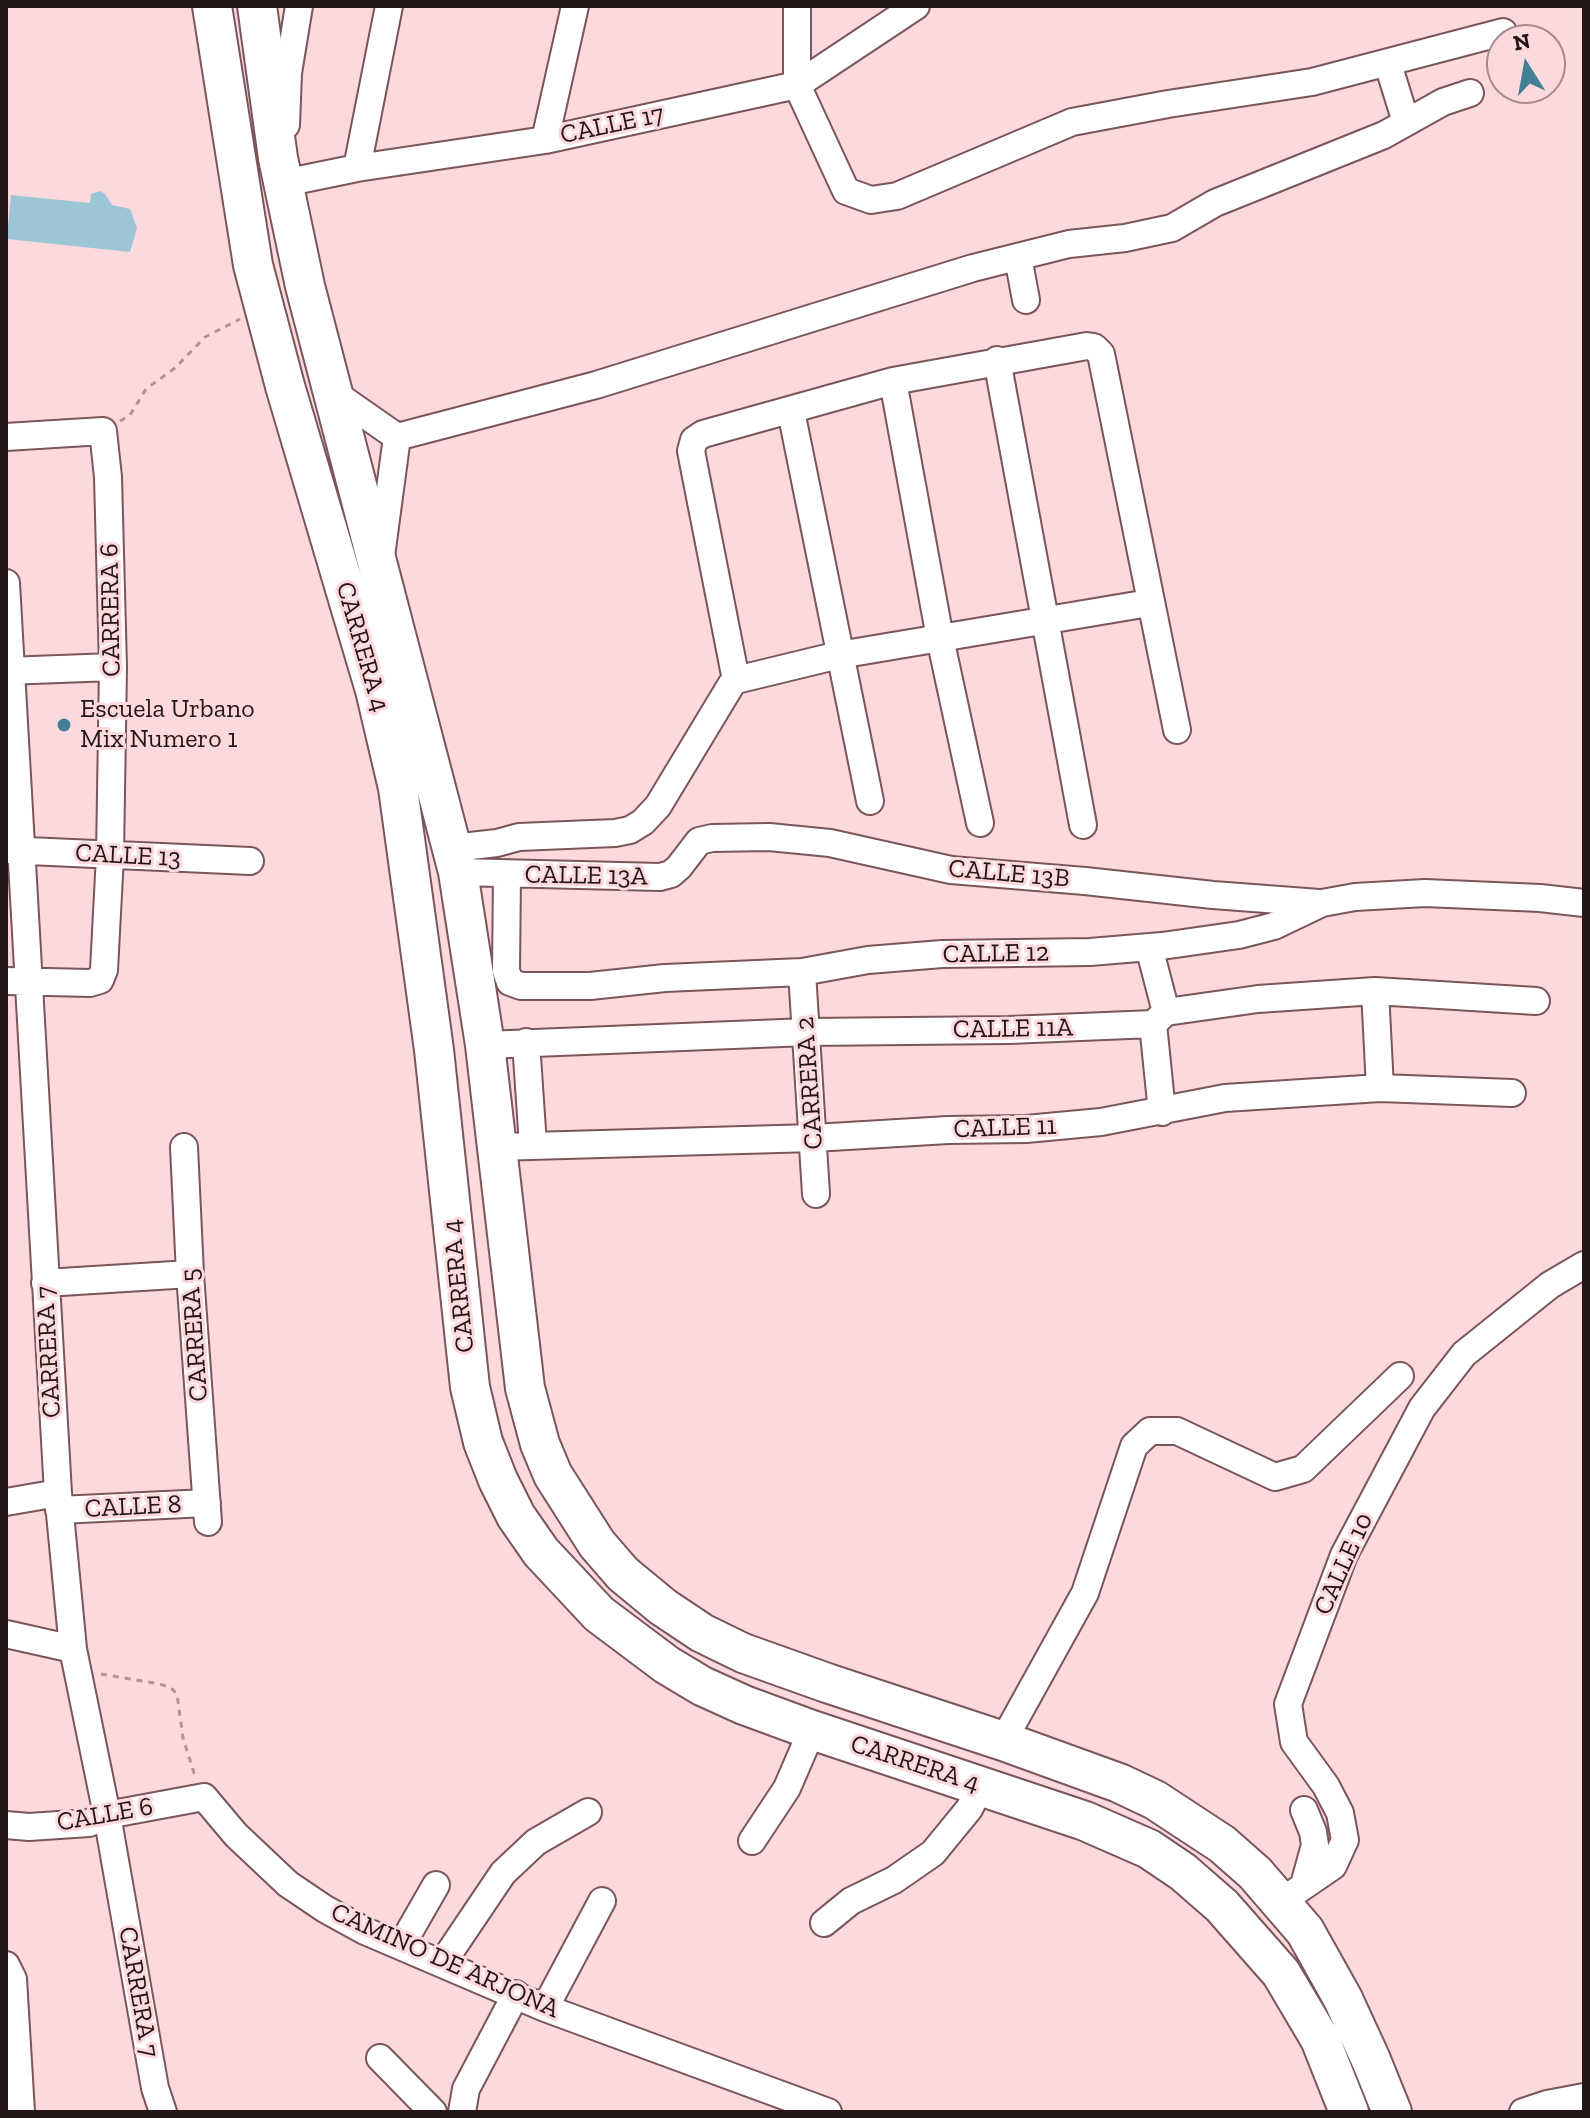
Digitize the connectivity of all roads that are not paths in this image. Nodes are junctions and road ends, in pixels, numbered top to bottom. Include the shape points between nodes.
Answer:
1 (212, 6) edge
2 (257, 6) edge
3 (299, 6) edge
4 (389, 6) edge
5 (575, 6) edge
6 (797, 6) edge
7 (916, 6) edge
8 (1486, 37) edge
9 (1388, 64) junction
10 (797, 85) junction
11 (1470, 93) dead end
12 (1406, 122) junction
13 (545, 140) junction
14 (357, 168) junction
15 (281, 170) junction
16 (1018, 257) junction
17 (1026, 300) dead end
18 (997, 360) junction
19 (893, 381) junction
20 (334, 393) junction
21 (791, 411) junction
22 (6, 437) edge
23 (397, 437) junction
24 (380, 565) junction
25 (6, 583) edge
26 (1149, 603) junction
27 (1045, 621) junction
28 (940, 638) junction
29 (839, 655) junction
30 (113, 667) junction
31 (9, 670) edge
32 (736, 680) junction
33 (1177, 730) dead end
34 (870, 801) dead end
35 (980, 823) dead end
36 (1083, 825) dead end
37 (699, 841) joint
38 (14, 850) edge
39 (454, 852) junction
40 (110, 856) junction
41 (250, 861) dead end
42 (507, 874) junction
43 (1322, 903) junction
44 (1584, 903) edge
45 (1149, 947) junction
46 (802, 972) junction
47 (17, 981) edge
48 (1375, 991) junction
49 (1536, 1001) dead end
50 (1160, 1018) junction
51 (807, 1032) junction
52 (526, 1042) junction
53 (485, 1045) junction
54 (1380, 1088) junction
55 (1512, 1093) dead end
56 (1162, 1112) junction
57 (814, 1138) junction
58 (533, 1145) junction
59 (184, 1147) dead end
60 (495, 1147) junction
61 (816, 1194) dead end
62 (1584, 1265) edge
63 (190, 1274) junction
64 (45, 1283) junction
65 (511, 1287) junction
66 (460, 1293) junction
67 (1400, 1376) dead end
68 (6, 1502) edge
69 (58, 1502) junction
70 (207, 1513) joint
71 (6, 1634) edge
72 (75, 1660) junction
73 (812, 1730) junction
74 (1003, 1741) junction
75 (981, 1786) junction
76 (204, 1797) joint
77 (1304, 1810) dead end
78 (588, 1812) dead end
79 (107, 1815) junction
80 (6, 1825) edge
81 (752, 1841) dead end
82 (436, 1885) dead end
83 (1293, 1893) junction
84 (602, 1901) dead end
85 (824, 1923) dead end
86 (401, 1946) junction
87 (443, 1962) junction
88 (7, 1966) edge
89 (516, 1994) junction
90 (545, 2008) junction
91 (380, 2058) dead end
92 (1584, 2097) edge
93 (823, 2111) edge
94 (21, 2112) edge
95 (163, 2112) edge
96 (433, 2112) edge
97 (462, 2112) edge
98 (1349, 2112) edge
99 (1392, 2112) edge
100 (1523, 2112) edge

1 - 66 highway, CARRERA 4 via 264,307 363,645 398,788
2 - 15 highway, CARRERA 4
3 - 15 street
4 - 14 street
5 - 13 street
6 - 10 street
7 - 10 street, CALLE 17
8 - 9 street
9 - 10 street via 1072,122 897,196 871,200 846,191
9 - 12 street
10 - 13 street, CALLE 17
11 - 12 street
12 - 16 street via 1215,203 1172,228
13 - 14 street, CALLE 17
14 - 15 street, CALLE 17
15 - 20 highway, CARRERA 4
16 - 17 street
16 - 23 street via 596,385
18 - 19 street
18 - 26 street via 1087,346 1101,354
18 - 27 street
19 - 21 street
19 - 28 street
20 - 23 street
20 - 24 highway, CARRERA 4
21 - 29 street
21 - 32 street via 703,434 691,451
22 - 30 street, CARRERA 6 via 103,431
23 - 24 street
24 - 39 highway, CARRERA 4
25 - 31 street, CARRERA 7
26 - 27 street
26 - 33 street
27 - 28 street
27 - 36 street
28 - 29 street
28 - 35 street
29 - 32 street
29 - 34 street
30 - 31 street
30 - 40 street, CARRERA 6
31 - 38 street, CARRERA 7
32 - 39 street via 658,806 630,830 519,837
37 - 42 street, CALLE 13A via 679,867 660,877
37 - 43 street, CALLE 13B via 830,843 951,870
38 - 40 street, CALLE 13
38 - 47 street, CARRERA 7
39 - 42 street, CALLE 13A
39 - 53 highway, CARRERA 4
40 - 41 street, CALLE 13
40 - 47 street, CARRERA 6 via 100,980
42 - 46 street, CALLE 12 via 506,971 510,982 521,986
43 - 44 street, CALLE 12 via 1425,893
43 - 45 street, CALLE 12 via 1274,926 1239,935
45 - 46 street, CALLE 12 via 942,954
45 - 50 street
46 - 51 street, CARRERA 2
47 - 64 street, CARRERA 7
48 - 49 street, CALLE 11A
48 - 50 street, CALLE 11A via 1258,999
48 - 54 street
50 - 51 street, CALLE 11A via 1009,1030
50 - 56 street
51 - 52 street, CALLE 11A
51 - 57 street, CARRERA 2
52 - 53 street, CALLE 11A
52 - 58 street
53 - 60 highway, CARRERA 4
54 - 55 street, CALLE 11
54 - 56 street, CALLE 11 via 1225,1098
56 - 57 street, CALLE 11 via 1026,1129
57 - 58 street, CALLE 11
57 - 61 street, CARRERA 2
58 - 60 street, CALLE 11
59 - 63 street, CARRERA 5
60 - 65 highway, CARRERA 4
62 - 83 street, CALLE 10 via 1550,1285 1464,1354 1422,1408 1344,1555 1288,1704 1294,1742 1326,1786 1340,1813 1345,1840 1333,1866
63 - 64 street
63 - 70 street, CARRERA 5
64 - 69 street, CARRERA 7
65 - 66 highway
65 - 74 highway, CARRERA 4 via 527,1401 540,1444 574,1511 623,1574 702,1633 743,1653
66 - 73 highway, CARRERA 4 via 470,1387 483,1442 516,1516 541,1552 599,1614 667,1665 744,1705
67 - 74 street via 1303,1469 1275,1477 1177,1431 1150,1431 1134,1446 1085,1593
68 - 69 street, CALLE 8
69 - 70 street, CALLE 8
69 - 72 street, CARRERA 7
71 - 72 street
72 - 79 street, CARRERA 7
73 - 75 highway, CARRERA 4
73 - 81 street via 787,1788
74 - 83 highway, CARRERA 4 via 1155,1800 1255,1873
75 - 85 street via 933,1853
75 - 98 highway, CARRERA 4 via 1123,1836 1183,1872 1222,1906 1281,1973 1304,2009
76 - 79 street, CALLE 6
76 - 86 street, CAMINO DE ARJONA via 288,1884 325,1909
77 - 83 street via 1315,1845
78 - 87 street via 536,1842 503,1873
79 - 80 street, CALLE 6 via 89,1823
79 - 95 street, CARRERA 7
82 - 86 street
83 - 99 highway, CARRERA 4
84 - 90 street
86 - 87 street, CAMINO DE ARJONA
87 - 89 street, CAMINO DE ARJONA
88 - 94 street via 13,1979
89 - 90 street, CAMINO DE ARJONA
89 - 97 street via 466,2089
90 - 93 street, CAMINO DE ARJONA
91 - 96 street
92 - 100 street

